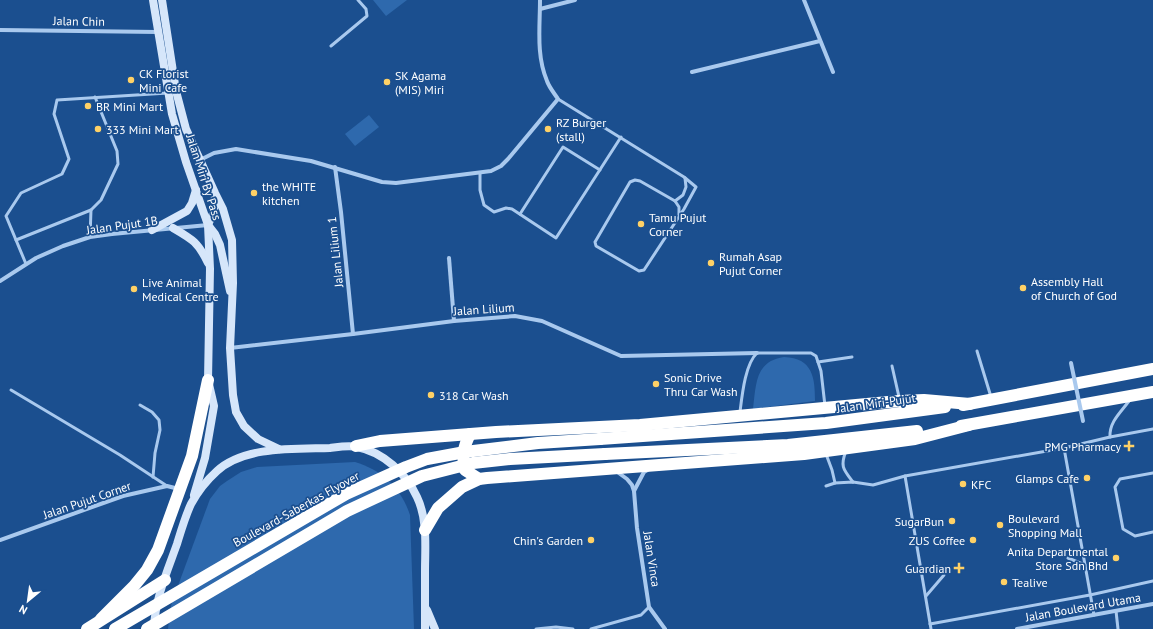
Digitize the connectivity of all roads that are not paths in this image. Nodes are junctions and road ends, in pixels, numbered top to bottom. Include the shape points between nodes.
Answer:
1 (153, 0) edge
2 (162, 0) edge
3 (358, 0) edge
4 (540, 0) edge
5 (575, 0) edge
6 (804, 0) edge
7 (540, 9) junction
8 (0, 30) edge
9 (158, 32) junction
10 (820, 41) junction
11 (331, 46) dead end
12 (692, 72) dead end
13 (833, 72) dead end
14 (168, 94) junction
15 (95, 97) junction
16 (558, 99) junction
17 (621, 137) junction
18 (200, 160) junction
19 (334, 167) junction
20 (600, 170) junction
21 (480, 173) junction
22 (684, 177) junction
23 (196, 190) junction
24 (215, 193) junction
25 (674, 201) junction
26 (91, 210) junction
27 (520, 214) junction
28 (680, 215) junction
29 (208, 225) junction
30 (173, 228) junction
31 (152, 230) junction
32 (90, 237) junction
33 (16, 240) junction
34 (449, 258) dead end
35 (26, 264) junction
36 (210, 269) junction
37 (0, 280) edge
38 (232, 300) junction
39 (454, 321) junction
40 (353, 334) junction
41 (230, 348) junction
42 (978, 350) dead end
43 (757, 353) junction
44 (852, 357) dead end
45 (818, 362) junction
46 (1071, 363) dead end
47 (892, 366) dead end
48 (1153, 369) edge
49 (208, 380) junction
50 (11, 390) dead end
51 (1153, 392) edge
52 (1132, 396) junction
53 (992, 399) junction
54 (899, 401) junction
55 (970, 404) junction
56 (140, 405) dead end
57 (825, 408) junction
58 (740, 416) junction
59 (1083, 421) dead end
60 (969, 425) junction
61 (1153, 429) edge
62 (470, 434) junction
63 (1110, 437) junction
64 (600, 439) joint
65 (356, 446) junction
66 (848, 448) junction
67 (1064, 448) junction
68 (279, 449) junction
69 (824, 452) junction
70 (654, 465) junction
71 (611, 468) junction
72 (1153, 473) edge
73 (153, 476) junction
74 (905, 476) junction
75 (479, 480) junction
76 (853, 482) junction
77 (835, 483) junction
78 (167, 486) junction
79 (826, 486) dead end
80 (181, 490) junction
81 (634, 492) junction
82 (191, 505) junction
83 (425, 530) junction
84 (1153, 532) edge
85 (0, 540) edge
86 (1068, 558) dead end
87 (1085, 565) junction
88 (944, 575) dead end
89 (165, 580) junction
90 (1153, 581) edge
91 (1090, 594) junction
92 (926, 596) junction
93 (1153, 604) edge
94 (425, 606) junction
95 (649, 607) junction
96 (1116, 611) junction
97 (1094, 615) junction
98 (101, 619) junction
99 (930, 624) junction
100 (665, 628) edge
101 (88, 629) edge
102 (115, 629) edge
103 (147, 629) edge
104 (154, 629) edge
105 (425, 629) edge
106 (435, 629) edge
107 (536, 629) edge
108 (573, 629) edge
109 (591, 629) edge
110 (931, 629) edge
111 (1017, 629) edge
112 (1118, 629) edge

1 - 9 street, Jalan Miri By Pass
2 - 18 street, Jalan Miri By Pass via 176,91 186,129
3 - 11 lane via 366,9 367,16
4 - 7 street
5 - 7 street
6 - 10 street
7 - 16 street via 542,69
8 - 9 street, Jalan Chin
9 - 14 street, Jalan Miri By Pass
10 - 12 street
10 - 13 street
14 - 15 lane
14 - 23 street, Jalan Miri By Pass
15 - 26 lane via 117,151 118,164 101,200
15 - 33 lane via 57,100 54,114 69,159 62,174 21,193 6,216
16 - 17 lane
16 - 21 street via 501,166
17 - 20 lane
17 - 22 lane
18 - 19 street via 214,153 236,149
18 - 24 street, Jalan Miri By Pass
19 - 21 street via 382,182 396,183
19 - 40 street, Jalan Lilium 1
20 - 27 lane via 563,147
20 - 27 lane via 556,238
21 - 27 lane via 480,190 484,205 494,212 506,208
22 - 25 lane via 686,187 683,195
22 - 28 lane via 696,187
23 - 29 street, Jalan Miri By Pass
23 - 31 street via 187,211
24 - 29 street via 215,205
24 - 38 street, Jalan Miri By Pass via 223,209 232,240
25 - 28 lane via 679,207
25 - 28 lane via 640,181 630,182 595,244 639,271 644,270
26 - 32 lane
26 - 33 lane
29 - 30 street, Jalan Pujut 1B
29 - 36 street, Jalan Miri By Pass
29 - 38 street via 220,245
30 - 31 street, Jalan Pujut 1B
30 - 36 street via 196,243
31 - 32 street, Jalan Pujut 1B
32 - 35 street, Jalan Pujut 1B via 63,246
33 - 35 lane
34 - 39 street
35 - 37 street, Jalan Pujut 1B
36 - 49 street, Jalan Miri By Pass
38 - 41 street, Jalan Miri By Pass
39 - 40 street, Jalan Lilium
39 - 43 street, Jalan Lilium via 515,316 542,321 621,356
40 - 41 street, Jalan Lilium
41 - 68 street, Jalan Miri By Pass via 236,412 244,426 258,439
42 - 53 lane
43 - 45 lane via 810,353 816,356
43 - 58 lane via 752,356 749,363
44 - 45 lane
45 - 57 lane
46 - 59 street, bridge
47 - 54 lane
48 - 53 highway, Jalan Miri-Pujut
49 - 80 highway via 192,456
49 - 82 street, Jalan Miri By Pass via 214,406 211,431
50 - 73 lane
51 - 52 highway
52 - 60 highway
52 - 63 lane via 1110,427
53 - 55 highway, Jalan Miri-Pujut
54 - 55 highway via 924,400
54 - 57 highway
55 - 64 highway, Jalan Miri-Pujut via 826,424
56 - 73 lane via 152,412 158,420 160,430 154,453
57 - 58 highway
58 - 62 highway via 640,425
60 - 66 highway via 915,439
60 - 103 highway, bridge via 788,445 510,458 473,463 422,476 347,511
61 - 63 lane
62 - 65 highway via 380,441
62 - 75 highway via 464,448 463,460 465,470
63 - 67 lane
64 - 102 highway, Boulevard-Saberkas Flyover, bridge via 472,451 427,459 406,467 346,494
65 - 68 street
65 - 83 street via 387,460 403,475 418,498
66 - 69 highway
66 - 76 lane via 842,461
67 - 74 lane
67 - 87 lane
68 - 82 street via 249,455 217,470
69 - 70 highway
69 - 77 lane
70 - 71 highway
70 - 81 street via 644,472
71 - 75 highway
71 - 81 street via 627,479
72 - 84 lane via 1120,479 1115,487 1123,529 1134,536
73 - 78 lane
74 - 76 lane via 873,485
74 - 92 lane
75 - 83 highway via 462,487 438,508
76 - 77 lane
77 - 79 lane
78 - 80 street, Jalan Pujut Corner
78 - 85 street, Jalan Pujut Corner via 123,496
80 - 98 highway via 158,550 147,570
81 - 95 street, Jalan Vinca
82 - 89 street
83 - 94 street
86 - 87 lane
87 - 91 lane
88 - 92 lane
89 - 98 highway
89 - 104 street via 156,605
90 - 91 lane
91 - 97 lane
91 - 99 lane
92 - 99 lane
93 - 96 street, Jalan Boulevard Utama
94 - 105 street
94 - 106 street
95 - 100 street, Jalan Vinca
95 - 109 lane via 641,615
96 - 97 street, Jalan Boulevard Utama
96 - 112 lane
97 - 111 street, Jalan Boulevard Utama
98 - 101 highway
99 - 110 lane
107 - 108 lane

